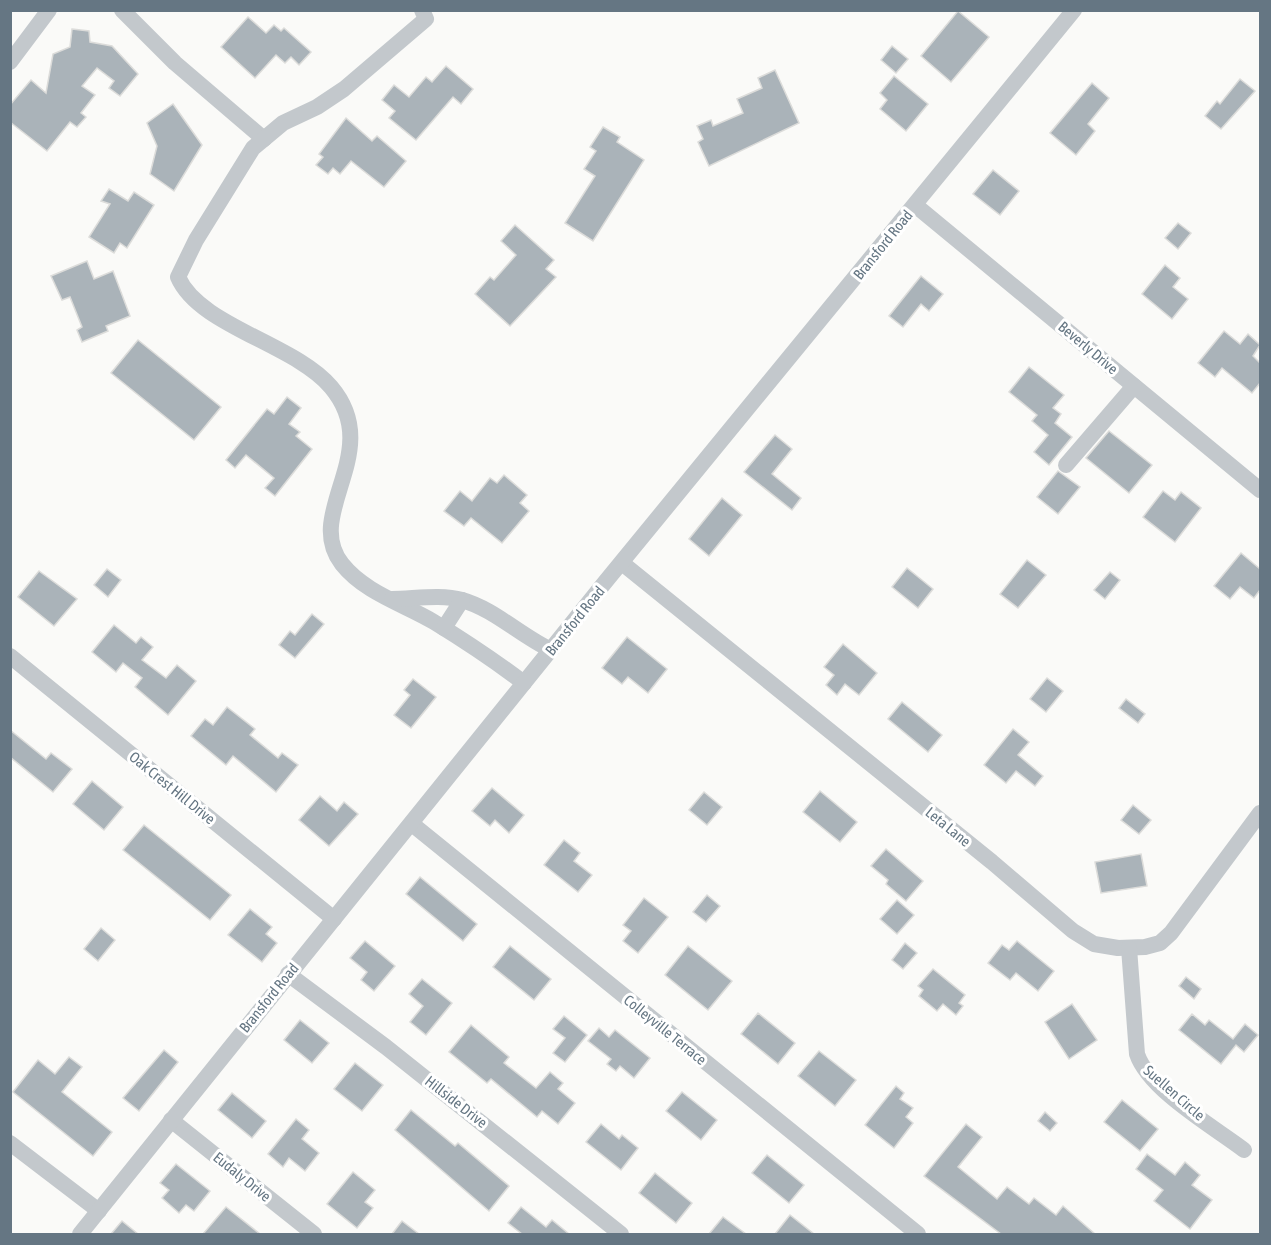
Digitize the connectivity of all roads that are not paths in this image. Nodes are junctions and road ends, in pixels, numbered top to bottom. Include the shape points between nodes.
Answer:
1 (49, 10) edge
2 (122, 10) edge
3 (422, 10) edge
4 (1074, 10) edge
5 (10, 62) edge
6 (264, 139) junction
7 (915, 205) junction
8 (1134, 386) junction
9 (1066, 465) dead end
10 (1260, 490) edge
11 (622, 563) junction
12 (388, 599) junction
13 (462, 600) junction
14 (444, 628) junction
15 (551, 650) junction
16 (10, 656) edge
17 (524, 683) junction
18 (1260, 813) edge
19 (412, 824) junction
20 (334, 919) junction
21 (1129, 948) junction
22 (288, 974) junction
23 (171, 1120) junction
24 (10, 1143) edge
25 (1244, 1150) dead end
26 (99, 1211) junction
27 (80, 1234) edge
28 (314, 1234) edge
29 (621, 1234) edge
30 (918, 1234) edge

1 - 5 street
2 - 6 street via 175,63
3 - 6 street via 426,19 344,89 283,123
4 - 7 street, Bransford Road
6 - 12 street via 240,168 178,277 183,289 226,322 306,364 332,388 351,425 351,451 332,514 332,544 342,564
7 - 8 street, Beverly Drive
7 - 11 street, Bransford Road
8 - 9 street
8 - 10 street, Beverly Drive
11 - 15 street, Bransford Road
11 - 21 street, Leta Lane via 1073,931 1094,944
12 - 13 street
12 - 14 street
13 - 14 street
13 - 15 street
14 - 17 street
15 - 17 street, Bransford Road
16 - 20 street, Oak Crest Hill Drive
17 - 19 street, Bransford Road
18 - 21 street, Leta Lane via 1171,933 1160,943
19 - 20 street, Bransford Road
19 - 30 street, Colleyville Terrace
20 - 22 street, Bransford Road
21 - 25 street, Suellen Circle via 1137,1054 1142,1067
22 - 23 street, Bransford Road
22 - 29 street, Hillside Drive
23 - 26 street, Bransford Road
23 - 28 street, Eudaly Drive
24 - 26 street
26 - 27 street, Bransford Road

